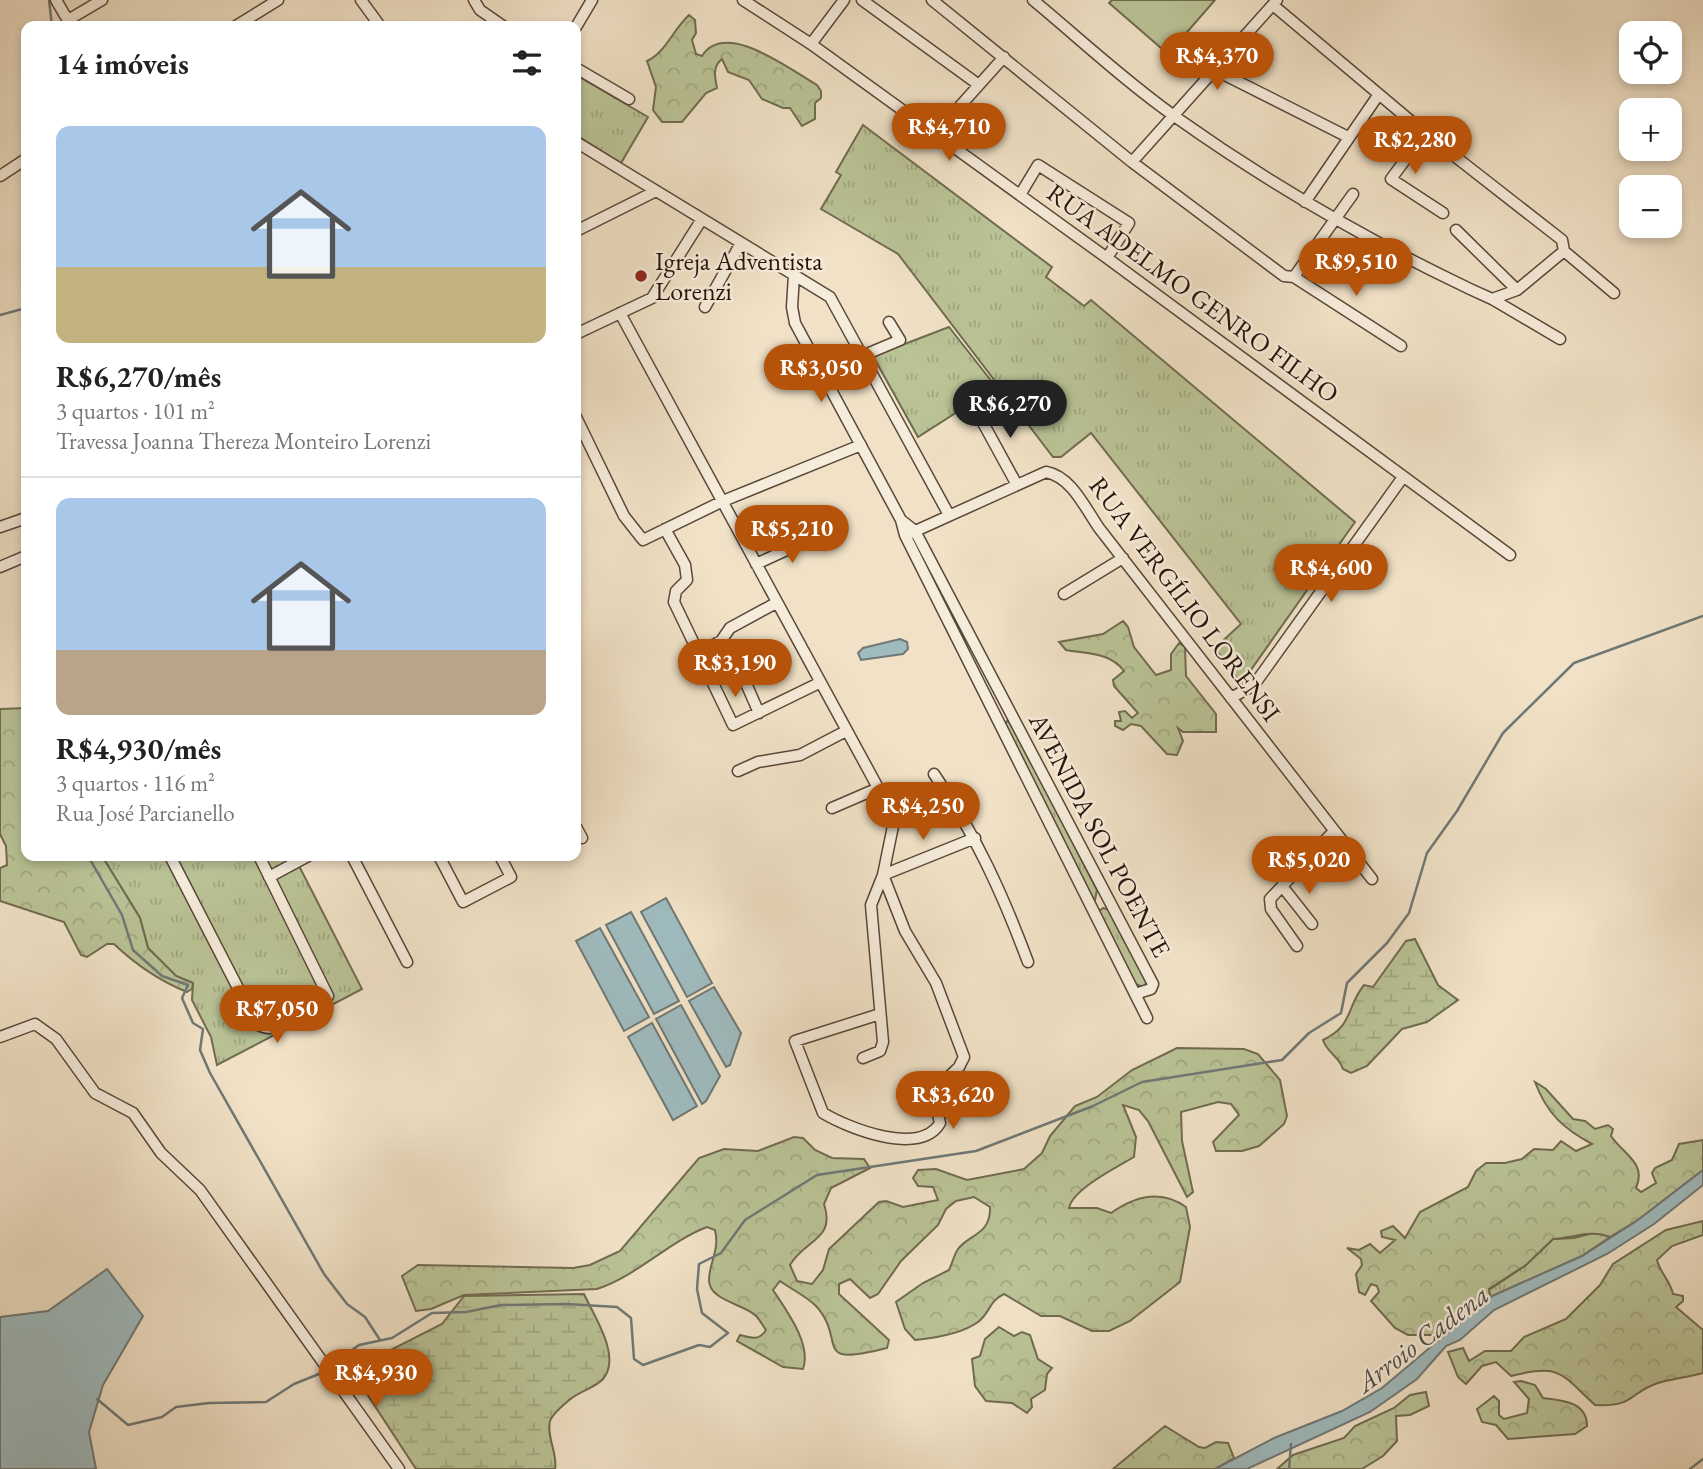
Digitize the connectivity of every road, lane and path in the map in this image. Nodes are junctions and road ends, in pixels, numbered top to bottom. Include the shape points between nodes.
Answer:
1 (56, 0) edge
2 (102, 0) edge
3 (278, 0) edge
4 (361, 0) edge
5 (474, 0) edge
6 (592, 0) edge
7 (743, 0) edge
8 (844, 0) edge
9 (862, 0) edge
10 (932, 0) edge
11 (1033, 0) edge
12 (1275, 2) edge
13 (69, 21) edge
14 (73, 21) edge
15 (244, 21) edge
16 (376, 21) edge
17 (496, 21) edge
18 (580, 21) edge
19 (811, 44) junction
20 (1004, 57) junction
21 (1215, 70) junction
22 (581, 71) edge
23 (979, 85) junction
24 (1378, 93) junction
25 (629, 99) dead end
26 (1174, 116) junction
27 (1425, 132) junction
28 (935, 134) junction
29 (1349, 137) junction
30 (581, 145) edge
31 (21, 162) edge
32 (1132, 162) junction
33 (0, 176) edge
34 (656, 191) junction
35 (1353, 194) dead end
36 (1020, 195) junction
37 (1305, 202) junction
38 (1443, 213) dead end
39 (702, 219) junction
40 (1336, 221) junction
41 (581, 228) edge
42 (1456, 230) dead end
43 (741, 243) junction
44 (1564, 251) junction
45 (1107, 258) junction
46 (794, 275) junction
47 (1294, 277) junction
48 (1517, 290) junction
49 (1614, 293) dead end
50 (1492, 299) junction
51 (705, 307) dead end
52 (620, 313) junction
53 (889, 322) dead end
54 (581, 332) edge
55 (1560, 338) dead end
56 (1401, 346) dead end
57 (862, 356) junction
58 (976, 410) dead end
59 (581, 427) edge
60 (861, 445) junction
61 (1403, 477) junction
62 (1017, 485) junction
63 (723, 501) junction
64 (949, 516) junction
65 (21, 520) edge
66 (0, 527) edge
67 (665, 529) junction
68 (910, 533) junction
69 (815, 537) dead end
70 (1510, 555) dead end
71 (21, 558) edge
72 (1123, 558) junction
73 (756, 564) junction
74 (0, 567) edge
75 (1064, 594) dead end
76 (776, 603) junction
77 (698, 653) junction
78 (741, 672) dead end
79 (819, 683) junction
80 (1231, 698) junction
81 (1010, 711) junction
82 (759, 713) junction
83 (996, 717) junction
84 (846, 731) junction
85 (738, 771) dead end
86 (934, 774) dead end
87 (876, 789) junction
88 (832, 808) dead end
89 (1334, 831) junction
90 (975, 838) junction
91 (173, 861) edge
92 (262, 861) edge
93 (299, 861) edge
94 (355, 861) edge
95 (442, 861) edge
96 (503, 861) edge
97 (883, 875) junction
98 (270, 877) junction
99 (1372, 879) dead end
100 (1282, 886) junction
101 (1107, 896) junction
102 (1090, 905) junction
103 (1312, 924) dead end
104 (1297, 946) dead end
105 (407, 962) dead end
106 (1028, 962) dead end
107 (1135, 994) junction
108 (880, 1014) junction
109 (1147, 1018) dead end
110 (0, 1037) edge
111 (863, 1058) dead end
112 (399, 1469) edge

1 - 13 street
2 - 14 street
3 - 15 street
4 - 16 street
5 - 17 street
6 - 18 street
7 - 19 street, RUA ADELMO GENRO FILHO
8 - 19 street
9 - 23 street
10 - 20 street
11 - 26 street
12 - 21 street
12 - 24 street
19 - 28 street, RUA ADELMO GENRO FILHO
20 - 23 street
20 - 32 street
21 - 26 street
21 - 29 street
22 - 25 street
23 - 28 street
24 - 27 street
24 - 29 street
26 - 32 street
26 - 37 street
27 - 38 street via 1391,179
27 - 44 street via 1562,240
28 - 36 street, RUA ADELMO GENRO FILHO
29 - 37 street
30 - 34 street
31 - 33 street
32 - 47 street via 1284,276
34 - 39 street
34 - 41 street
35 - 40 street
36 - 45 street, RUA ADELMO GENRO FILHO
36 - 45 street via 1038,165 1129,223
37 - 40 street
39 - 43 street
39 - 52 street via 652,298
40 - 47 street
40 - 50 street
42 - 48 street
43 - 46 street
43 - 51 street
44 - 48 street
44 - 49 street
45 - 61 street, RUA ADELMO GENRO FILHO
46 - 57 street via 830,297
46 - 60 street via 796,323
47 - 56 street
48 - 50 street
50 - 55 street
52 - 54 street
52 - 63 street
53 - 57 street via 900,340
57 - 64 street
58 - 62 street
59 - 67 street via 624,516 643,540
60 - 63 street
60 - 68 street
61 - 70 street, RUA ADELMO GENRO FILHO
61 - 80 street via 1254,685
62 - 64 street, RUA VERGÍLIO LORENSI
62 - 72 street, RUA VERGÍLIO LORENSI via 1046,472 1056,474 1067,482
63 - 67 street
63 - 73 street
64 - 68 street, RUA VERGÍLIO LORENSI
65 - 66 street
67 - 77 street via 685,565 687,580 676,591 674,602
68 - 81 street, AVENIDA SOL POENTE
68 - 83 street, AVENIDA SOL POENTE
69 - 73 street
71 - 74 street
72 - 75 street
72 - 80 street, RUA VERGÍLIO LORENSI
73 - 76 street
76 - 77 street via 730,628 721,641
76 - 79 street
77 - 82 street via 733,725
78 - 82 street
79 - 82 street
79 - 84 street
80 - 89 street, RUA VERGÍLIO LORENSI
81 - 83 street
81 - 101 street, AVENIDA SOL POENTE
83 - 102 street, AVENIDA SOL POENTE
84 - 85 street via 800,755 758,762
84 - 87 street
86 - 90 street
87 - 88 street
87 - 97 street via 889,808 893,826
89 - 99 street, RUA VERGÍLIO LORENSI
89 - 100 street
90 - 97 street
90 - 106 street
91 - 98 street via 263,1029 275,1029 328,996
92 - 98 street
93 - 98 street
94 - 105 street
95 - 96 street via 463,902 511,877
97 - 108 street via 871,905
97 - 108 street via 905,931 936,983 964,1057 960,1067 933,1092 940,1123 937,1128 914,1138 868,1134 823,1113 795,1041
100 - 103 street
100 - 104 street via 1269,905
101 - 102 street
101 - 107 street, AVENIDA SOL POENTE via 1153,984
102 - 107 street, AVENIDA SOL POENTE
107 - 109 street
108 - 111 street via 883,1047
110 - 112 street via 35,1024 44,1029 95,1093 133,1113 161,1153 200,1190

